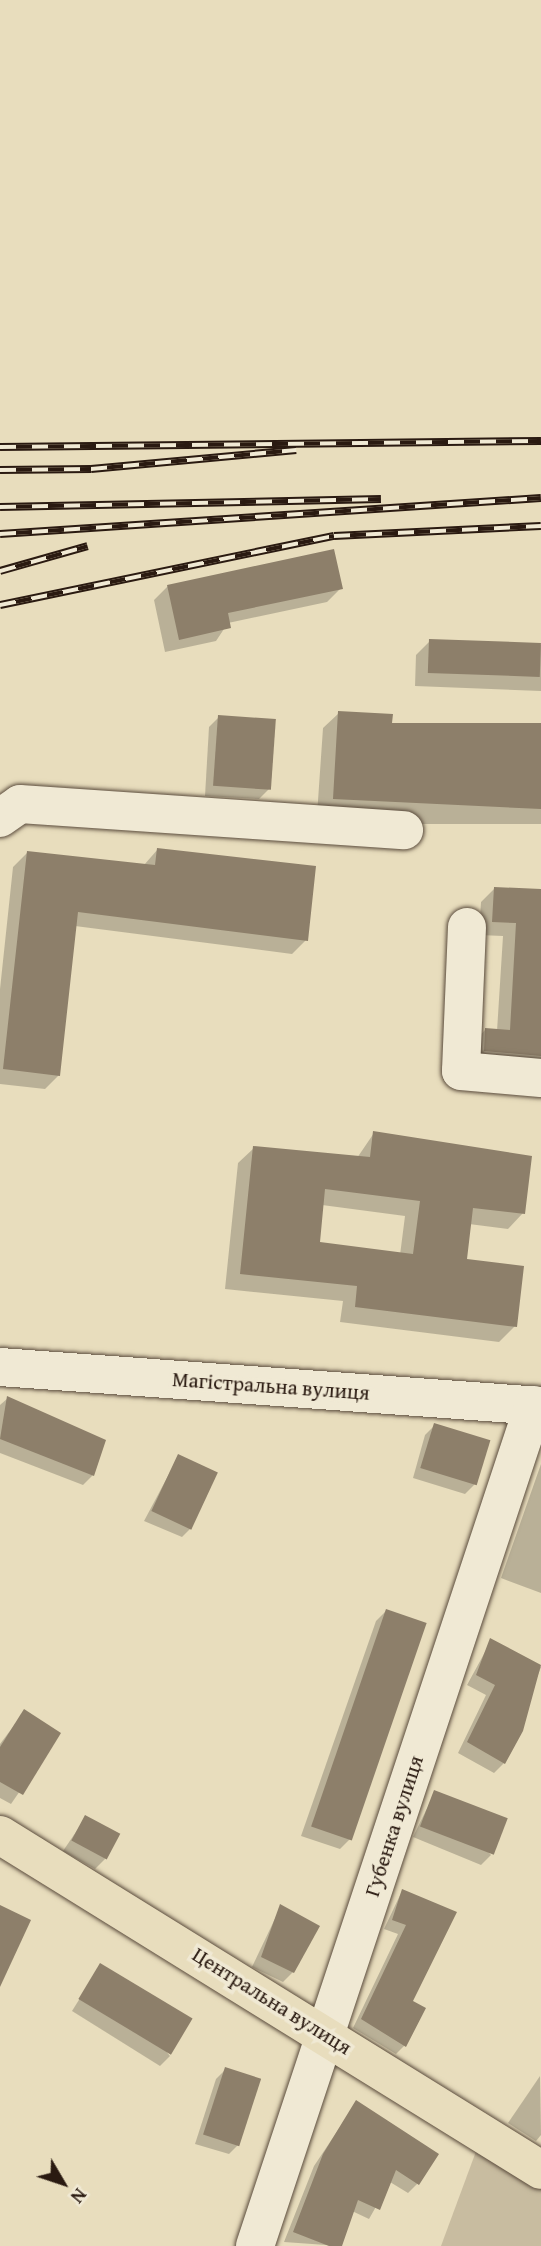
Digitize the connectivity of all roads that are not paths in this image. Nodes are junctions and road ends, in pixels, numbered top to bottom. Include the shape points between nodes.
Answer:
1 (0, 818) edge
2 (404, 830) dead end
3 (467, 927) dead end
4 (541, 1078) edge
5 (0, 1367) edge
6 (538, 1406) edge
7 (0, 1835) edge
8 (326, 2033) junction
9 (541, 2170) edge
10 (255, 2246) edge

1 - 2 street via 20,804
3 - 4 street via 461,1071
5 - 6 street, Магістральна вулиця
6 - 8 street, Губенка вулиця
7 - 8 main road, Центральна вулиця
8 - 9 main road, Центральна вулиця
8 - 10 street, Губенка вулиця

